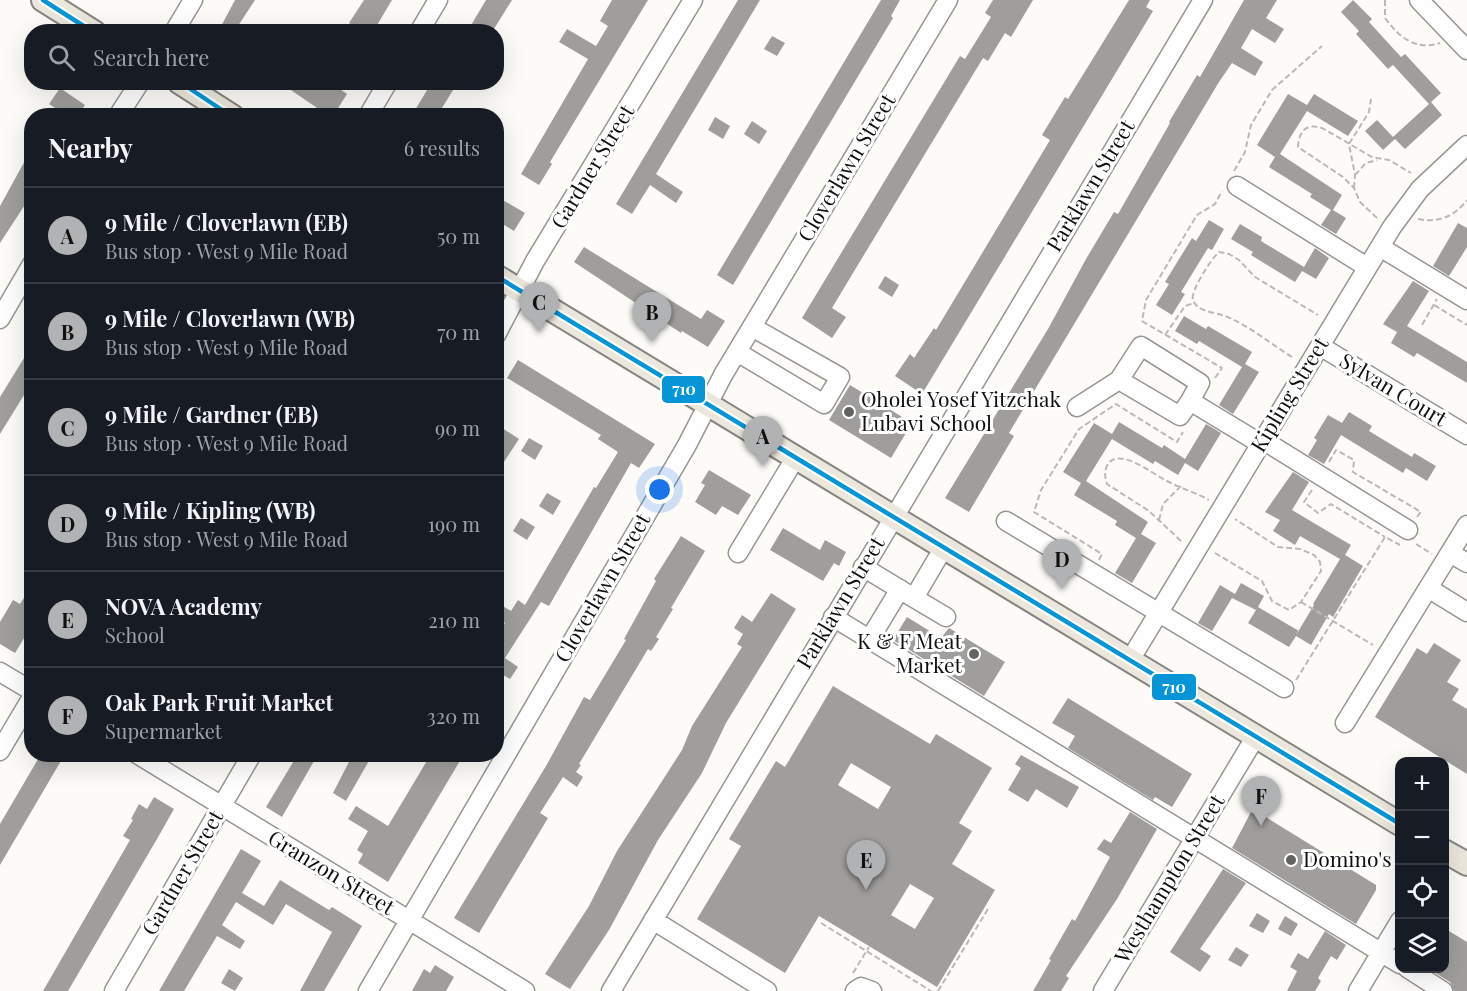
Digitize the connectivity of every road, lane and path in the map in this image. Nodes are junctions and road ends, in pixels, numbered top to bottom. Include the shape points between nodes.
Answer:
1 (43, 0) edge
2 (193, 0) edge
3 (438, 0) edge
4 (693, 0) edge
5 (948, 0) edge
6 (1203, 0) edge
7 (1385, 0) edge
8 (1419, 0) edge
9 (81, 24) edge
10 (179, 24) edge
11 (424, 24) edge
12 (1322, 46) dead end
13 (1462, 49) edge
14 (135, 90) edge
15 (191, 90) edge
16 (383, 90) edge
17 (1371, 99) dead end
18 (123, 108) edge
19 (220, 108) edge
20 (373, 108) edge
21 (1349, 144) junction
22 (1467, 145) edge
23 (1379, 159) junction
24 (1411, 173) dead end
25 (1355, 175) junction
26 (1232, 181) junction
27 (1354, 188) junction
28 (1467, 200) edge
29 (1377, 218) dead end
30 (1418, 219) dead end
31 (1380, 247) junction
32 (1367, 267) junction
33 (24, 278) edge
34 (504, 281) edge
35 (521, 291) junction
36 (1442, 292) dead end
37 (1467, 300) edge
38 (1195, 303) junction
39 (1434, 304) junction
40 (1318, 315) dead end
41 (0, 318) edge
42 (504, 321) edge
43 (1422, 325) dead end
44 (1467, 325) edge
45 (752, 327) junction
46 (1165, 335) junction
47 (1320, 346) junction
48 (737, 352) junction
49 (1293, 357) dead end
50 (1119, 380) junction
51 (708, 404) junction
52 (1195, 404) junction
53 (1077, 408) dead end
54 (1467, 435) edge
55 (1262, 442) junction
56 (796, 457) junction
57 (1181, 486) junction
58 (1221, 509) junction
59 (893, 516) junction
60 (1159, 520) junction
61 (1006, 521) dead end
62 (1467, 525) edge
63 (1409, 536) junction
64 (1182, 541) dead end
65 (944, 547) junction
66 (738, 553) dead end
67 (1215, 553) dead end
68 (1447, 557) junction
69 (1467, 563) edge
70 (863, 567) junction
71 (1091, 572) junction
72 (1428, 588) junction
73 (907, 593) junction
74 (1301, 602) junction
75 (1159, 612) junction
76 (1467, 612) edge
77 (833, 617) junction
78 (946, 617) dead end
79 (1334, 621) junction
80 (874, 632) dead end
81 (1388, 653) junction
82 (1130, 660) junction
83 (0, 672) edge
84 (24, 686) edge
85 (1284, 688) joint
86 (24, 710) edge
87 (1345, 723) dead end
88 (1256, 736) junction
89 (0, 751) edge
90 (504, 757) edge
91 (149, 762) edge
92 (247, 762) edge
93 (501, 762) edge
94 (222, 806) junction
95 (1395, 821) edge
96 (1195, 838) junction
97 (1449, 854) edge
98 (1467, 864) edge
99 (988, 909) dead end
100 (653, 920) junction
101 (409, 921) junction
102 (821, 922) dead end
103 (1395, 929) edge
104 (869, 947) dead end
105 (866, 952) junction
106 (1381, 952) junction
107 (1395, 961) edge
108 (1414, 973) edge
109 (851, 986) edge
110 (114, 991) edge
111 (368, 991) edge
112 (525, 991) edge
113 (611, 991) edge
114 (768, 991) edge
115 (872, 991) edge
116 (931, 991) edge
117 (938, 991) edge
118 (1102, 991) edge
119 (1358, 991) edge
120 (1443, 991) edge

1 - 9 main road
2 - 10 street
3 - 11 street
4 - 35 street, Gardner Street
5 - 45 street, Cloverlawn Street
6 - 59 street, Parklawn Street
7 - 13 path via 1385,18 1412,44
8 - 13 street
12 - 26 path via 1272,90 1251,125
14 - 18 street
15 - 19 main road
16 - 20 street
17 - 21 path via 1369,112
21 - 23 path
21 - 25 path
21 - 27 path via 1313,125 1304,128 1298,147
22 - 31 street, Kipling Street via 1420,189
23 - 24 path via 1389,160
23 - 25 path via 1366,163
25 - 27 path
26 - 32 street
26 - 46 path via 1215,204 1197,215 1146,300 1142,321
27 - 29 path via 1360,202
28 - 30 path via 1457,212 1440,220
31 - 32 street, Kipling Street
31 - 37 street
32 - 47 street, Kipling Street
33 - 41 street
34 - 35 main road
35 - 42 street, Gardner Street
35 - 51 main road
36 - 39 path
38 - 40 path via 1192,293 1219,252 1239,260 1256,277
38 - 46 path via 1185,306
38 - 49 path via 1199,308 1227,316
39 - 43 path
39 - 44 path
45 - 48 street, Cloverlawn Street
45 - 48 street via 840,377 824,404
46 - 52 path via 1221,368
47 - 54 street, Sylvan Court
47 - 55 street, Kipling Street
48 - 51 street, Cloverlawn Street
50 - 52 street via 1180,416
50 - 52 street via 1141,346 1200,383
50 - 53 street
51 - 56 main road
51 - 90 street, Cloverlawn Street
52 - 55 street
52 - 71 path via 1177,442 1116,404 1079,429 1041,490 1034,512 1102,554
55 - 58 street, Kipling Street
55 - 63 street
56 - 59 main road
56 - 66 street
57 - 58 path
57 - 60 path via 1163,504
57 - 60 path via 1129,459 1119,458 1105,468 1107,484
58 - 74 path via 1278,547 1314,555 1321,571
58 - 75 street, Kipling Street
59 - 65 main road
59 - 70 street, Parklawn Street
60 - 64 path
61 - 71 street
62 - 68 street
63 - 68 path
63 - 79 path via 1400,546 1385,537
65 - 73 street
65 - 82 main road
67 - 74 path via 1262,581 1279,607 1289,610
68 - 69 street
68 - 72 street
70 - 73 street
70 - 77 street, Parklawn Street
71 - 75 street
72 - 76 street
72 - 81 street
73 - 78 street
73 - 80 street
74 - 79 path
75 - 82 street, Kipling Street
75 - 85 street
77 - 96 street
77 - 100 street, Parklawn Street
79 - 81 path
79 - 85 path via 1295,682
81 - 87 street
82 - 88 main road
83 - 84 street
86 - 89 street
88 - 95 main road
88 - 96 street, Westhampton Street
91 - 94 street, Granzon Street
92 - 94 street, Gardner Street
93 - 101 street, Cloverlawn Street
94 - 101 street, Granzon Street
94 - 110 street, Gardner Street
96 - 106 street
96 - 118 street, Westhampton Street
97 - 98 main road
99 - 117 path
100 - 113 street, Parklawn Street
100 - 114 street
101 - 111 street, Cloverlawn Street
101 - 112 street, Granzon Street
102 - 105 path
103 - 106 street
104 - 105 path
105 - 109 path
105 - 116 path
106 - 107 street
106 - 119 street
108 - 120 street
109 - 115 street

